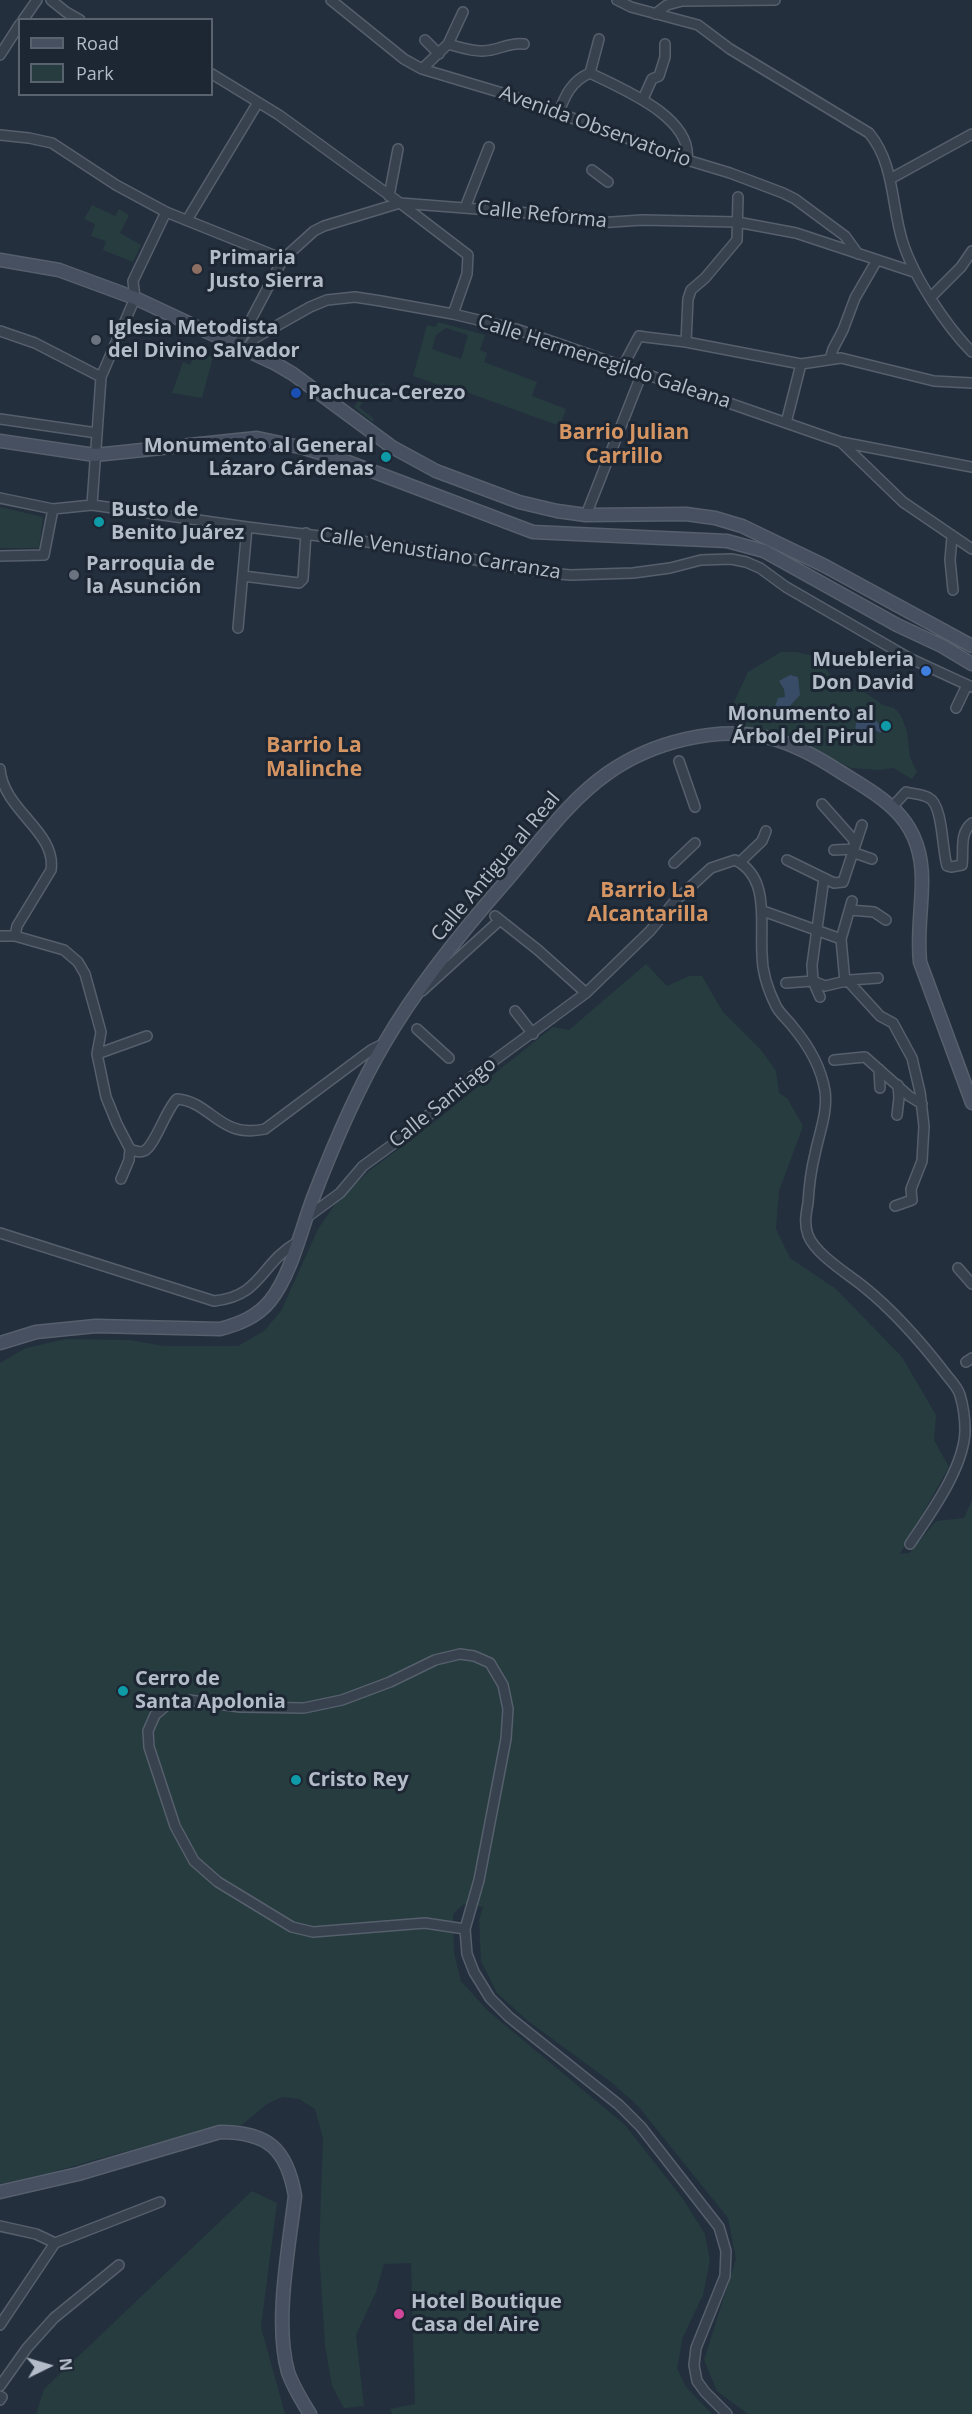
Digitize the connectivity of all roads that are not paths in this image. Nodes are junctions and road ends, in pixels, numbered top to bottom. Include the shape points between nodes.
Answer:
1 (37, 0) edge
2 (51, 0) edge
3 (331, 0) edge
4 (617, 0) edge
5 (775, 0) edge
6 (463, 12) dead end
7 (655, 14) junction
8 (24, 18) edge
9 (76, 18) edge
10 (18, 27) edge
11 (598, 39) dead end
12 (424, 40) dead end
13 (524, 44) dead end
14 (665, 44) dead end
15 (448, 45) junction
16 (439, 54) junction
17 (0, 55) edge
18 (422, 69) junction
19 (590, 73) junction
20 (213, 75) edge
21 (643, 99) junction
22 (258, 104) junction
23 (558, 114) junction
24 (972, 134) edge
25 (0, 135) edge
26 (489, 147) dead end
27 (398, 149) dead end
28 (687, 160) junction
29 (592, 170) dead end
30 (890, 179) junction
31 (608, 182) dead end
32 (389, 196) junction
33 (738, 197) dead end
34 (400, 203) junction
35 (465, 208) junction
36 (166, 212) junction
37 (187, 220) junction
38 (737, 222) junction
39 (972, 251) edge
40 (858, 254) junction
41 (283, 259) junction
42 (0, 260) edge
43 (878, 260) junction
44 (914, 272) junction
45 (931, 297) junction
46 (135, 298) junction
47 (453, 314) junction
48 (0, 331) edge
49 (686, 342) junction
50 (242, 348) junction
51 (972, 352) edge
52 (830, 359) junction
53 (801, 364) junction
54 (623, 366) junction
55 (642, 373) junction
56 (101, 377) junction
57 (972, 383) edge
58 (0, 419) edge
59 (786, 423) junction
60 (97, 433) junction
61 (0, 441) edge
62 (841, 442) junction
63 (95, 455) junction
64 (972, 467) edge
65 (0, 498) edge
66 (92, 505) junction
67 (52, 509) junction
68 (586, 515) junction
69 (247, 527) junction
70 (306, 533) junction
71 (952, 537) junction
72 (972, 549) edge
73 (0, 556) edge
74 (243, 576) junction
75 (953, 590) dead end
76 (238, 628) dead end
77 (972, 646) edge
78 (972, 664) edge
79 (969, 686) edge
80 (956, 708) dead end
81 (679, 761) dead end
82 (0, 769) edge
83 (822, 804) dead end
84 (893, 806) junction
85 (695, 807) dead end
86 (972, 823) edge
87 (862, 825) dead end
88 (766, 831) dead end
89 (695, 843) dead end
90 (854, 849) junction
91 (834, 850) dead end
92 (872, 859) dead end
93 (786, 860) dead end
94 (740, 862) junction
95 (674, 863) dead end
96 (824, 878) junction
97 (763, 911) junction
98 (886, 920) dead end
99 (817, 930) junction
100 (0, 936) edge
101 (15, 936) junction
102 (841, 939) junction
103 (878, 978) dead end
104 (813, 981) junction
105 (847, 981) junction
106 (786, 983) dead end
107 (586, 993) junction
108 (820, 997) dead end
109 (414, 999) junction
110 (515, 1011) dead end
111 (417, 1029) dead end
112 (533, 1034) junction
113 (147, 1036) dead end
114 (383, 1044) junction
115 (97, 1054) junction
116 (449, 1058) dead end
117 (834, 1060) dead end
118 (879, 1069) junction
119 (897, 1085) junction
120 (880, 1088) dead end
121 (972, 1103) edge
122 (922, 1104) junction
123 (897, 1115) dead end
124 (130, 1149) junction
125 (121, 1179) dead end
126 (895, 1206) dead end
127 (305, 1219) junction
128 (0, 1233) edge
129 (296, 1244) junction
130 (972, 1278) edge
131 (972, 1284) edge
132 (0, 1343) edge
133 (910, 1544) dead end
134 (465, 1929) junction
135 (0, 2192) edge
136 (160, 2202) dead end
137 (0, 2226) edge
138 (55, 2243) junction
139 (119, 2265) dead end
140 (0, 2325) edge
141 (0, 2386) edge
142 (310, 2414) edge
143 (727, 2414) edge

1 - 8 street
2 - 9 street
3 - 18 street, Avenida Observatorio
4 - 7 street
5 - 7 street via 682,1
6 - 15 street
7 - 30 street via 698,25 730,50 869,134 879,146
10 - 17 street
11 - 19 street
12 - 16 street
13 - 15 street via 490,51
14 - 21 street via 660,76 652,79
15 - 16 street
16 - 18 street
18 - 23 street, Avenida Observatorio
19 - 21 street
19 - 23 street via 569,88
20 - 22 street, Calle Reforma
21 - 28 street via 674,125 688,150
22 - 32 street, Calle Reforma via 279,115
22 - 37 street
23 - 28 street, Avenida Observatorio
24 - 30 street
25 - 36 street via 52,143
26 - 35 street
27 - 32 street
28 - 40 street, Avenida Observatorio via 730,172 795,199 845,236
29 - 31 street
30 - 44 street via 895,215
32 - 34 street, Calle Reforma
33 - 38 street
34 - 35 street, Calle Reforma
34 - 41 street via 324,226
34 - 47 street via 468,255 467,274
35 - 38 street, Calle Reforma via 580,217 597,223
36 - 37 street
36 - 46 street via 133,281
37 - 41 street
38 - 40 street, Calle Reforma via 796,233
38 - 49 street via 734,245 691,290
39 - 45 street
40 - 43 street, Calle Reforma
41 - 50 street
42 - 46 main road via 59,270
43 - 44 street, Calle Reforma
43 - 52 street via 855,298
44 - 45 street
45 - 51 street
46 - 50 main road
46 - 56 street
47 - 50 street, Calle Hermenegildo Galeana via 355,297 327,300
47 - 54 street, Calle Hermenegildo Galeana via 516,329
48 - 56 street via 35,343
49 - 53 street
49 - 54 street via 639,336
50 - 68 main road via 293,374 392,447 436,471 519,502
52 - 53 street
52 - 57 street via 841,358 934,381
53 - 59 street
54 - 55 street, Calle Hermenegildo Galeana
55 - 59 street, Calle Hermenegildo Galeana
55 - 68 street
56 - 60 street
58 - 60 street
59 - 62 street, Calle Hermenegildo Galeana
60 - 63 street
61 - 63 main road
62 - 64 street, Calle Hermenegildo Galeana
62 - 71 street via 903,502
63 - 66 street
63 - 78 main road via 242,438 265,439 340,459 533,532 745,545 764,551
65 - 67 street, Calle Venustiano Carranza
66 - 67 street, Calle Venustiano Carranza
66 - 69 street, Calle Venustiano Carranza
67 - 73 street via 44,555
68 - 77 main road via 686,514 742,526
69 - 70 street, Calle Venustiano Carranza
69 - 74 street
70 - 74 street via 303,579 299,583
70 - 79 street, Calle Venustiano Carranza via 459,555 555,574 633,573 700,560 746,562 909,658
71 - 72 street
71 - 75 street
74 - 76 street
79 - 80 street
81 - 85 street
82 - 101 street via 6,794 50,851 51,870 17,926
83 - 90 street via 853,839
84 - 86 street via 906,792 933,801 944,857 951,867 962,865 964,834
84 - 109 main road, Calle Antigua al Real via 834,768 767,738 718,735 645,752 606,774 569,809 489,901
84 - 121 main road, Calle Antigua al Real via 916,837 922,882 920,962
87 - 90 street
88 - 94 street via 762,841
89 - 95 street
90 - 91 street
90 - 92 street
90 - 96 street via 843,882
93 - 96 street
94 - 97 street via 750,873
94 - 107 street, Calle Santiago via 728,861 711,868
96 - 99 street
97 - 99 street
97 - 133 street via 766,980 777,1008 811,1052 826,1094 805,1222 811,1242 901,1322 960,1395 965,1431 958,1462 934,1509
98 - 102 street via 851,905
99 - 102 street
99 - 104 street
100 - 101 street
101 - 115 street via 64,950 78,962 101,1032
102 - 105 street
103 - 105 street
104 - 105 street via 825,986
104 - 106 street
104 - 108 street
105 - 122 street via 880,1016 893,1023 909,1050
107 - 109 street via 498,918
107 - 112 street, Calle Santiago
109 - 114 main road, Calle Antigua al Real
110 - 112 street
111 - 116 street
112 - 127 street, Calle Santiago via 473,1076
113 - 115 street
114 - 124 street via 265,1129 237,1130 192,1103 177,1099 149,1148 137,1152
114 - 127 main road, Calle Antigua al Real via 333,1144
115 - 124 street via 106,1097
117 - 118 street via 865,1057
118 - 119 street
118 - 120 street
119 - 122 street
119 - 123 street
122 - 126 street via 921,1167 911,1189 912,1200
124 - 125 street
127 - 129 main road, Calle Antigua al Real
128 - 129 street via 214,1301 247,1292 281,1252
129 - 132 main road, Calle Antigua al Real via 269,1302 235,1326 200,1330 96,1326 36,1332
130 - 131 street via 958,1268
134 - 134 street via 479,1880 506,1739 503,1685 490,1663 460,1654 435,1659 342,1700 304,1708 240,1707 189,1700 168,1704 155,1715 148,1731 149,1747 175,1826 194,1861 218,1882 292,1928 313,1932 425,1923
134 - 143 street via 467,1954 490,1998 642,2127 719,2227 726,2251 725,2276 696,2348 694,2365 701,2386
135 - 142 main road via 78,2174 220,2132 238,2132 265,2140 278,2150 292,2177 295,2196 282,2322 289,2373
136 - 138 street
137 - 138 street
138 - 140 street
139 - 141 street via 54,2318

